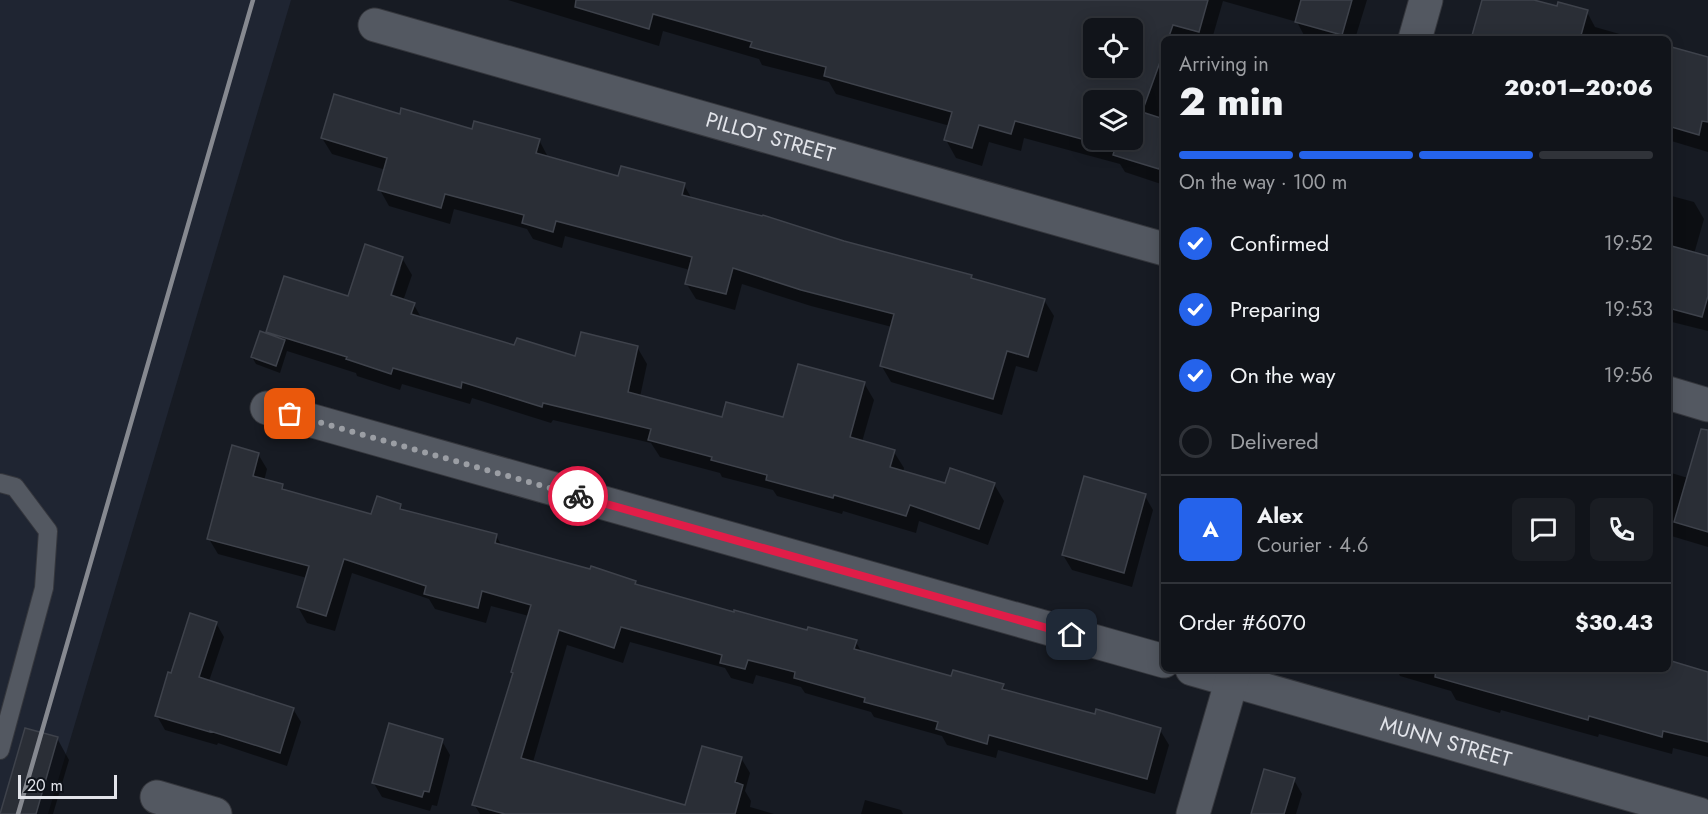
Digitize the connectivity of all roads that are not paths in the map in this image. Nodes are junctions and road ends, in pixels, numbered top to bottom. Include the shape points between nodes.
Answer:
1 (1426, 0) edge
2 (375, 24) dead end
3 (1416, 36) edge
4 (1161, 248) edge
5 (1671, 394) edge
6 (1708, 405) edge
7 (267, 408) dead end
8 (0, 483) edge
9 (1161, 660) edge
10 (1212, 672) edge
11 (1233, 675) edge
12 (0, 750) edge
13 (157, 798) dead end
14 (214, 814) edge
15 (1193, 814) edge
16 (1699, 814) edge

1 - 3 street
2 - 4 street, PILLOT STREET
5 - 6 street
7 - 9 street
8 - 12 lane via 15,487 48,531 44,588
10 - 11 street, MUNN STREET
11 - 15 street
11 - 16 street, MUNN STREET
13 - 14 street

